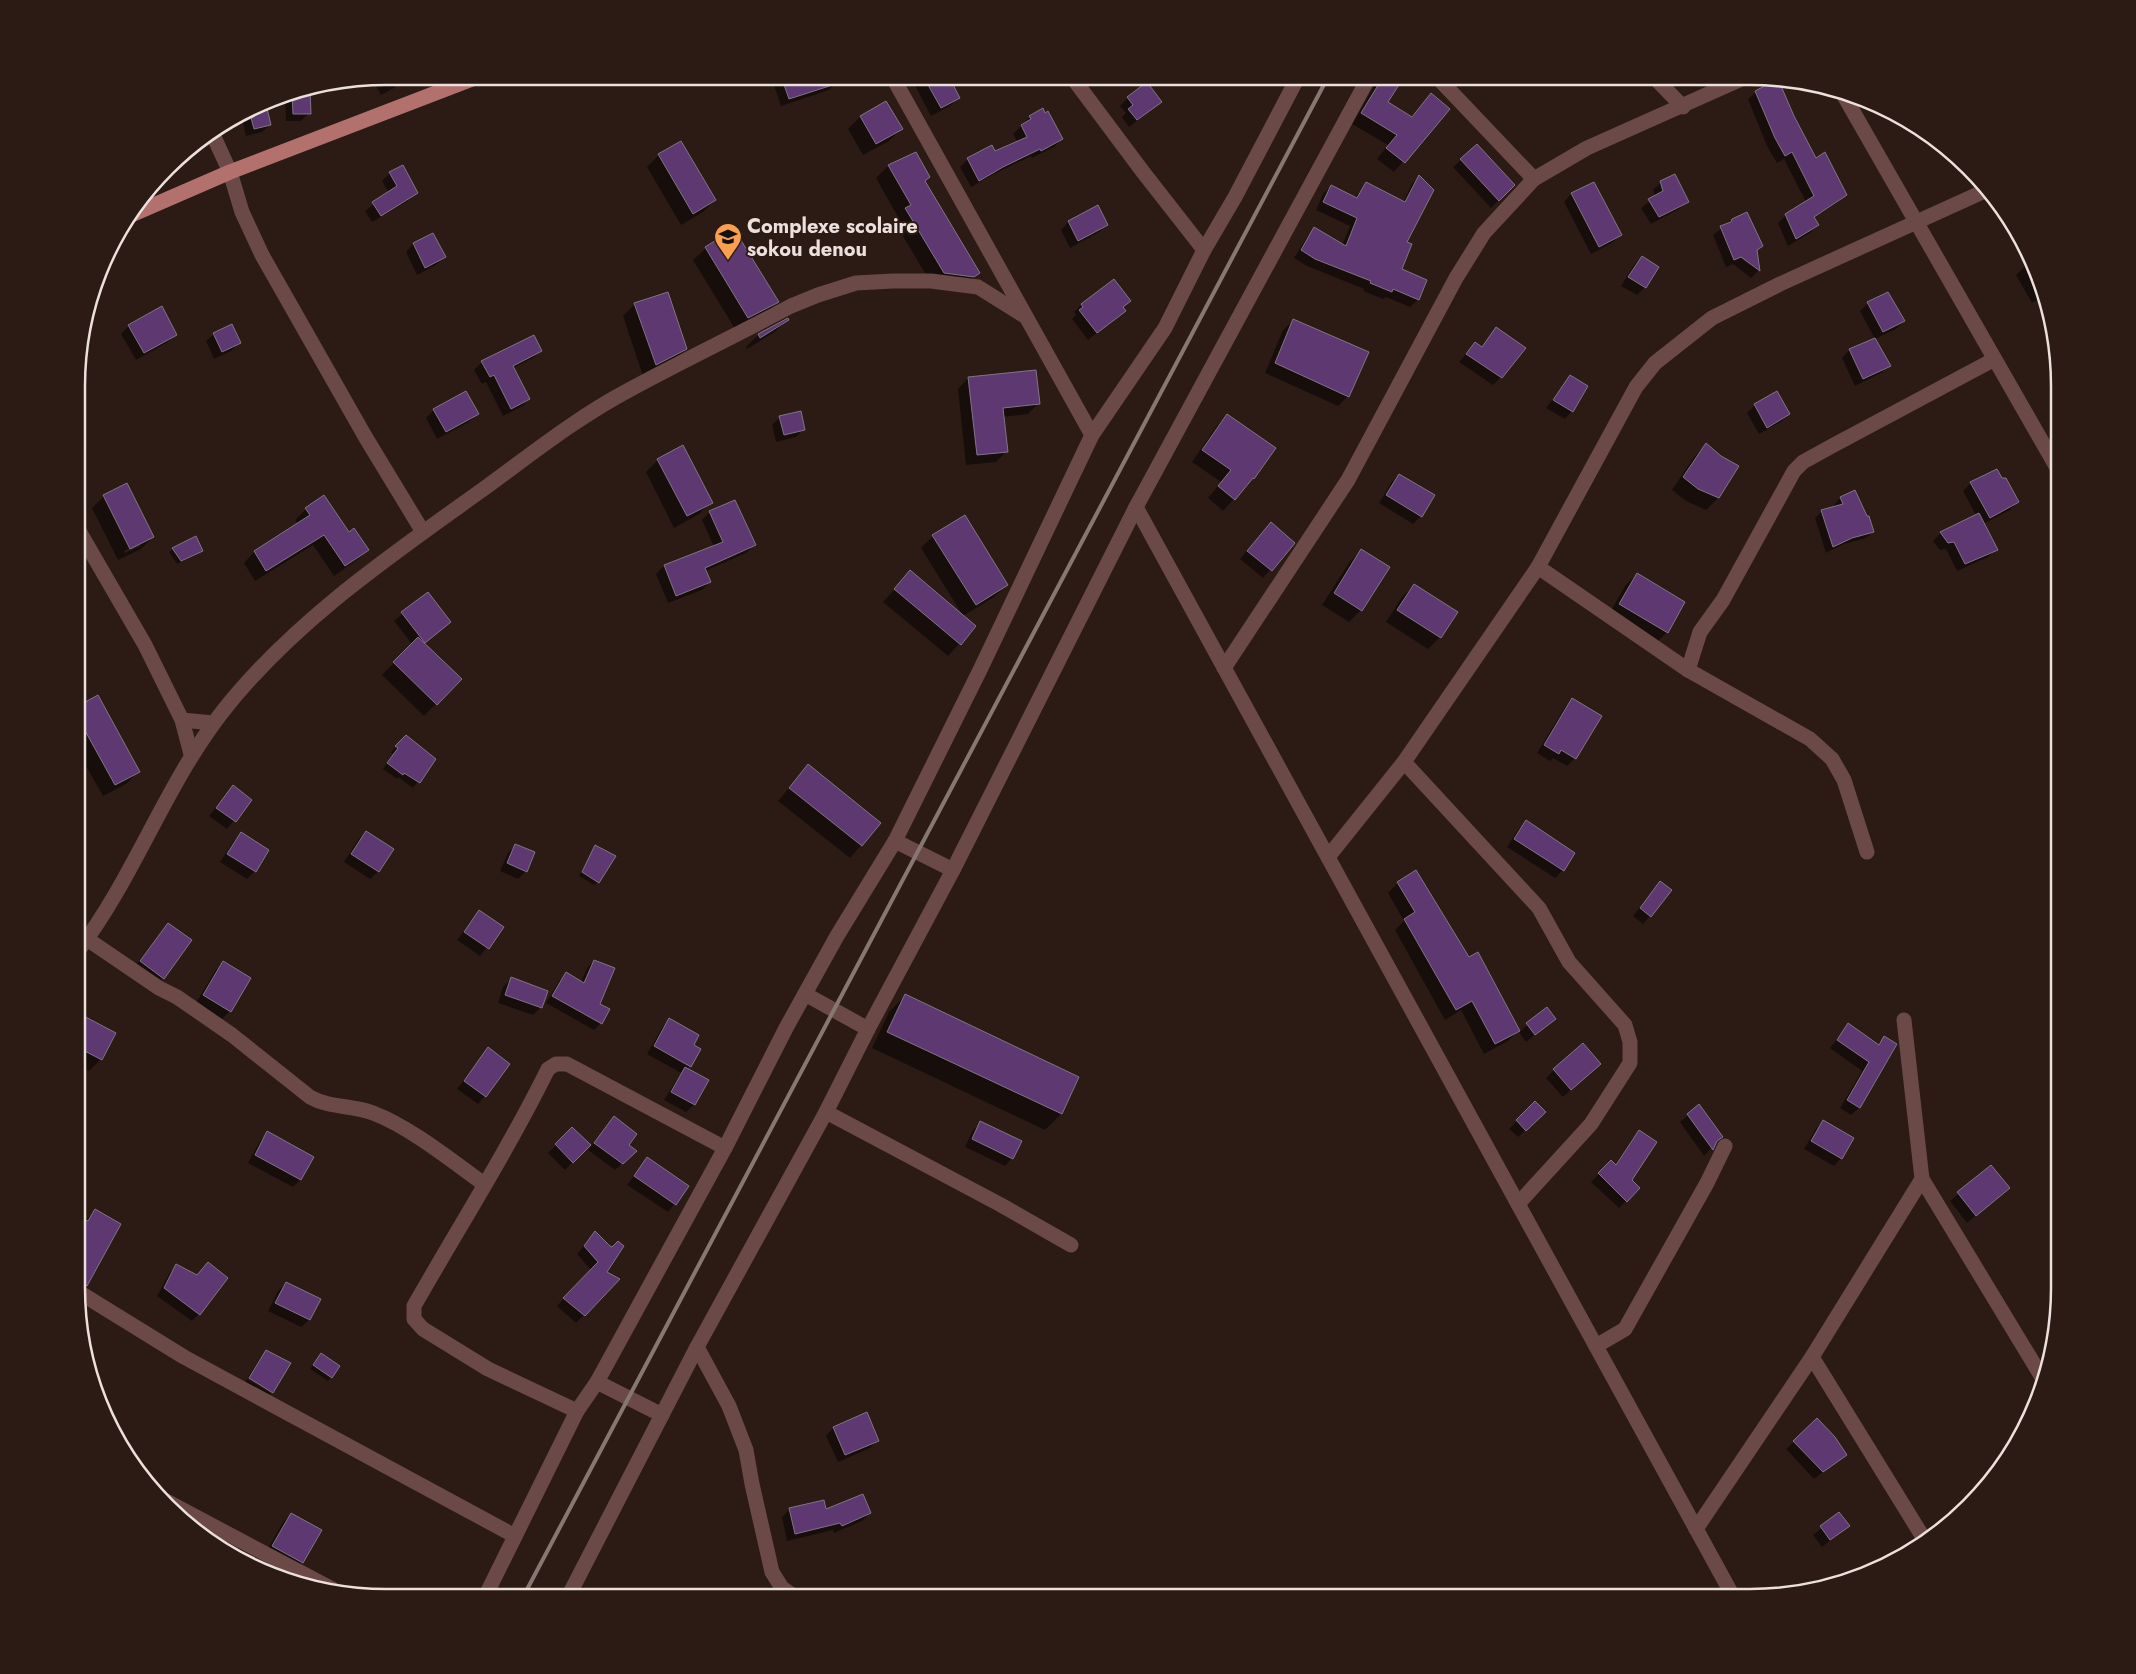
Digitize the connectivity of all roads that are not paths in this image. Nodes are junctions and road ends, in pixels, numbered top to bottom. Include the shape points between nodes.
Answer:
1 (457, 85) edge
2 (897, 85) edge
3 (1078, 85) edge
4 (1294, 85) edge
5 (1365, 85) edge
6 (1445, 85) edge
7 (1661, 85) edge
8 (1729, 85) edge
9 (1846, 101) edge
10 (1682, 107) junction
11 (215, 139) edge
12 (230, 172) junction
13 (1534, 179) junction
14 (1981, 193) edge
15 (142, 210) edge
16 (1916, 222) junction
17 (1204, 250) junction
18 (1026, 317) junction
19 (1993, 360) junction
20 (1092, 435) junction
21 (2051, 459) edge
22 (1136, 507) junction
23 (423, 532) junction
24 (85, 542) edge
25 (1538, 567) junction
26 (1224, 668) junction
27 (1688, 670) junction
28 (182, 720) junction
29 (213, 723) junction
30 (191, 754) junction
31 (1404, 762) junction
32 (895, 841) junction
33 (1867, 852) dead end
34 (1328, 857) junction
35 (953, 870) junction
36 (87, 939) junction
37 (85, 942) edge
38 (805, 994) junction
39 (1904, 1020) dead end
40 (868, 1029) junction
41 (826, 1112) junction
42 (1725, 1146) dead end
43 (725, 1148) junction
44 (1922, 1180) junction
45 (484, 1184) junction
46 (1518, 1204) junction
47 (1071, 1245) dead end
48 (85, 1296) edge
49 (1596, 1346) junction
50 (697, 1347) junction
51 (1812, 1357) junction
52 (2039, 1372) edge
53 (596, 1382) junction
54 (577, 1411) junction
55 (662, 1415) junction
56 (182, 1510) edge
57 (1696, 1530) junction
58 (1922, 1535) edge
59 (515, 1536) junction
60 (317, 1581) edge
61 (489, 1589) edge
62 (572, 1589) edge
63 (783, 1589) edge
64 (1729, 1589) edge

1 - 12 main road
2 - 18 street
3 - 17 street
4 - 17 street
5 - 22 street
6 - 13 street
7 - 10 street
8 - 10 street
9 - 16 street
10 - 13 street via 1587,148
11 - 12 street
12 - 15 main road
12 - 23 street via 242,212 262,255
13 - 26 street via 1484,233 1456,278 1348,480
14 - 16 street
16 - 19 street
16 - 25 street via 1712,318 1655,363 1636,387
17 - 20 street via 1165,328
18 - 20 street
18 - 23 street via 978,287 931,281 856,283 818,295 627,391 559,434
19 - 21 street
19 - 27 street via 1798,466 1723,600 1700,632
20 - 32 street
22 - 26 street
22 - 35 street
23 - 29 street via 295,634
24 - 28 street via 125,608
25 - 27 street
25 - 31 street
26 - 34 street
27 - 33 street via 1810,739 1832,759 1844,780
28 - 29 street
28 - 30 street
29 - 30 street
30 - 36 street via 116,896
31 - 34 street
31 - 46 street via 1539,908 1569,962 1625,1025 1630,1042 1630,1063 1591,1124
32 - 35 street
32 - 38 street
34 - 46 street
35 - 40 street
36 - 37 street
36 - 45 street via 232,1035 321,1104 347,1106 387,1119
38 - 40 street
38 - 43 street
39 - 44 street
40 - 41 street
41 - 47 street
41 - 50 street
42 - 49 street via 1625,1329
43 - 45 street via 567,1064 556,1064 548,1069 520,1125
43 - 53 street
44 - 51 street
44 - 52 street
45 - 54 street via 414,1306 414,1319 423,1329 488,1369
46 - 49 street
48 - 59 street via 184,1357
49 - 57 street
50 - 55 street
50 - 63 street via 730,1406 746,1450 772,1572
51 - 57 street
51 - 58 street
53 - 54 street
53 - 55 street
54 - 59 street
55 - 62 street
56 - 60 street
57 - 64 street
59 - 61 street

